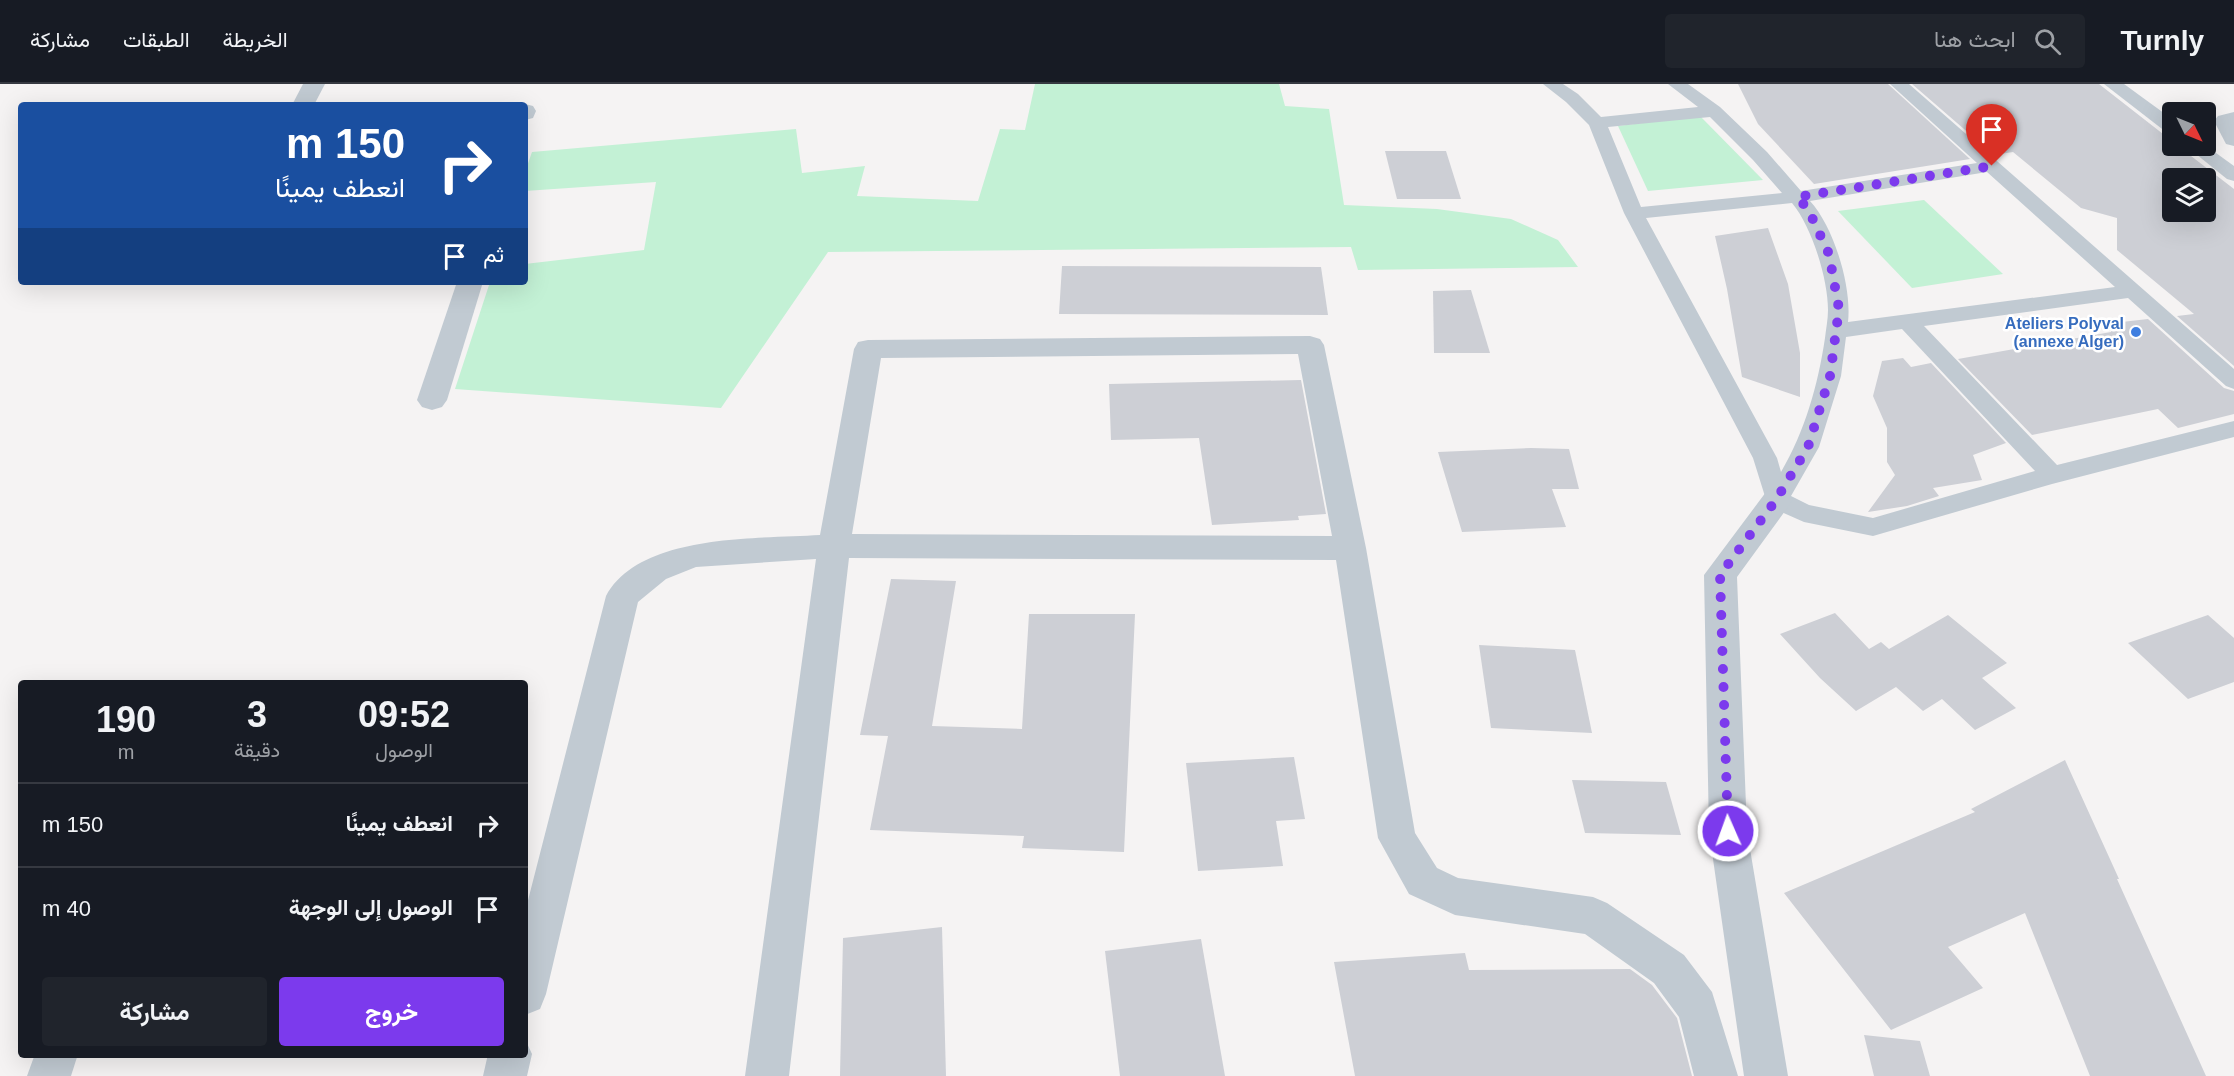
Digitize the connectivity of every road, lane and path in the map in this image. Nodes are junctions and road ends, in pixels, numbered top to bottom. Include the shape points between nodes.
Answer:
1 (314, 84) edge
2 (1552, 84) edge
3 (1677, 84) edge
4 (1899, 84) edge
5 (2114, 84) edge
6 (305, 102) edge
7 (1714, 111) junction
8 (2234, 119) edge
9 (2162, 120) edge
10 (1597, 123) junction
11 (2234, 139) edge
12 (2208, 156) edge
13 (1992, 166) junction
14 (2234, 175) edge
15 (1797, 197) junction
16 (1634, 213) junction
17 (469, 285) edge
18 (2132, 291) junction
19 (1907, 321) junction
20 (1836, 331) junction
21 (2234, 381) edge
22 (432, 400) dead end
23 (2234, 429) edge
24 (2052, 475) junction
25 (1776, 500) junction
26 (834, 546) junction
27 (1350, 548) junction
28 (528, 982) edge
29 (56, 1058) edge
30 (509, 1058) edge
31 (49, 1076) edge
32 (505, 1076) edge
33 (767, 1076) edge
34 (1716, 1076) edge
35 (1766, 1076) edge

1 - 6 street
2 - 10 lane
3 - 7 lane
4 - 13 lane
5 - 9 lane
7 - 10 lane
7 - 15 lane
8 - 11 street via 2226,121
10 - 16 lane
12 - 14 lane
13 - 15 lane
13 - 18 lane
15 - 16 lane
15 - 20 lane via 1808,209 1829,254 1839,309
16 - 25 lane via 1765,458
17 - 22 street
18 - 19 lane
18 - 21 lane
19 - 20 lane
19 - 24 lane
20 - 25 lane via 1830,376 1808,447
23 - 24 lane
24 - 25 lane via 1873,527 1804,513
25 - 35 street via 1720,575 1728,831
26 - 27 street
26 - 27 street via 868,349 1310,345
26 - 28 street via 694,555 654,570 623,596
26 - 33 street
27 - 34 street via 1397,838 1423,881 1455,896 1593,916 1669,969 1697,1007
29 - 31 street
30 - 32 street

